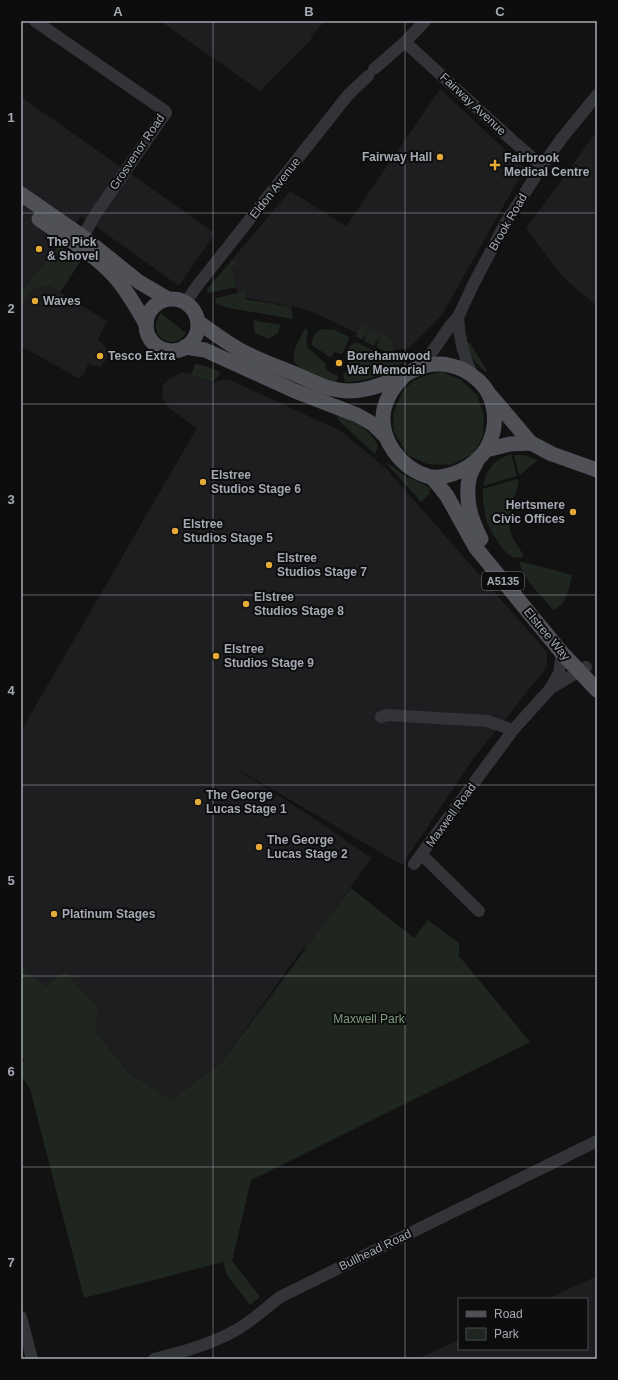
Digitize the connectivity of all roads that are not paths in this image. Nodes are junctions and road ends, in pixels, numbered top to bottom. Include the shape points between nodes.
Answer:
1 (36, 21) edge
2 (425, 21) edge
3 (405, 42) junction
4 (597, 94) edge
5 (542, 166) junction
6 (21, 194) edge
7 (21, 206) edge
8 (80, 241) junction
9 (168, 299) junction
10 (186, 303) junction
11 (458, 317) junction
12 (198, 322) junction
13 (146, 324) junction
14 (185, 347) junction
15 (409, 372) junction
16 (472, 374) junction
17 (488, 393) junction
18 (386, 437) junction
19 (531, 442) junction
20 (482, 455) junction
21 (597, 470) edge
22 (432, 477) junction
23 (562, 653) junction
24 (583, 669) junction
25 (597, 678) edge
26 (550, 689) junction
27 (597, 690) edge
28 (381, 717) dead end
29 (513, 730) junction
30 (478, 911) dead end
31 (597, 1141) edge
32 (21, 1317) edge
33 (32, 1359) edge
34 (154, 1359) edge

1 - 8 street, Grosvenor Road via 166,113 95,215
2 - 3 street, Eldon Avenue
3 - 5 street, Fairway Avenue
3 - 10 street, Eldon Avenue via 348,95
4 - 5 street, Brook Road
5 - 11 street, Brook Road via 505,224
6 - 8 main road
7 - 8 main road
8 - 9 main road
8 - 13 main road via 120,282
9 - 10 main road
9 - 13 main road via 152,308
10 - 12 main road via 194,311
11 - 15 street, Brook Road via 432,352
11 - 16 street, Brook Road via 458,333
12 - 14 main road via 195,337
12 - 15 main road via 239,349 332,389 346,391 376,387
13 - 14 main road via 148,335 156,345 167,350 180,350
14 - 18 main road via 205,350 295,391 357,415 373,424
15 - 16 main road via 426,365 444,364 462,368
15 - 18 main road via 395,384 388,395 383,423
16 - 17 main road
17 - 19 main road
17 - 20 main road via 494,408 495,423 492,437
18 - 22 main road via 400,460
19 - 20 main road via 510,444
19 - 21 main road via 552,454
20 - 22 main road via 466,469
20 - 24 main road, Elstree Way / A5135 via 469,478 467,501 472,521 483,543
22 - 23 main road, Elstree Way / A5135 via 447,496 476,548
23 - 24 main road, Elstree Way / A5135
23 - 26 street, Maxwell Road via 559,672
24 - 25 main road, Elstree Way / A5135
24 - 26 street, Maxwell Road
24 - 27 main road, Elstree Way / A5135
26 - 29 street, Maxwell Road
28 - 29 street via 387,715 487,721
29 - 30 street, Maxwell Road via 418,860
31 - 34 street, Bullhead Road via 280,1297 240,1328 216,1340
32 - 33 street

